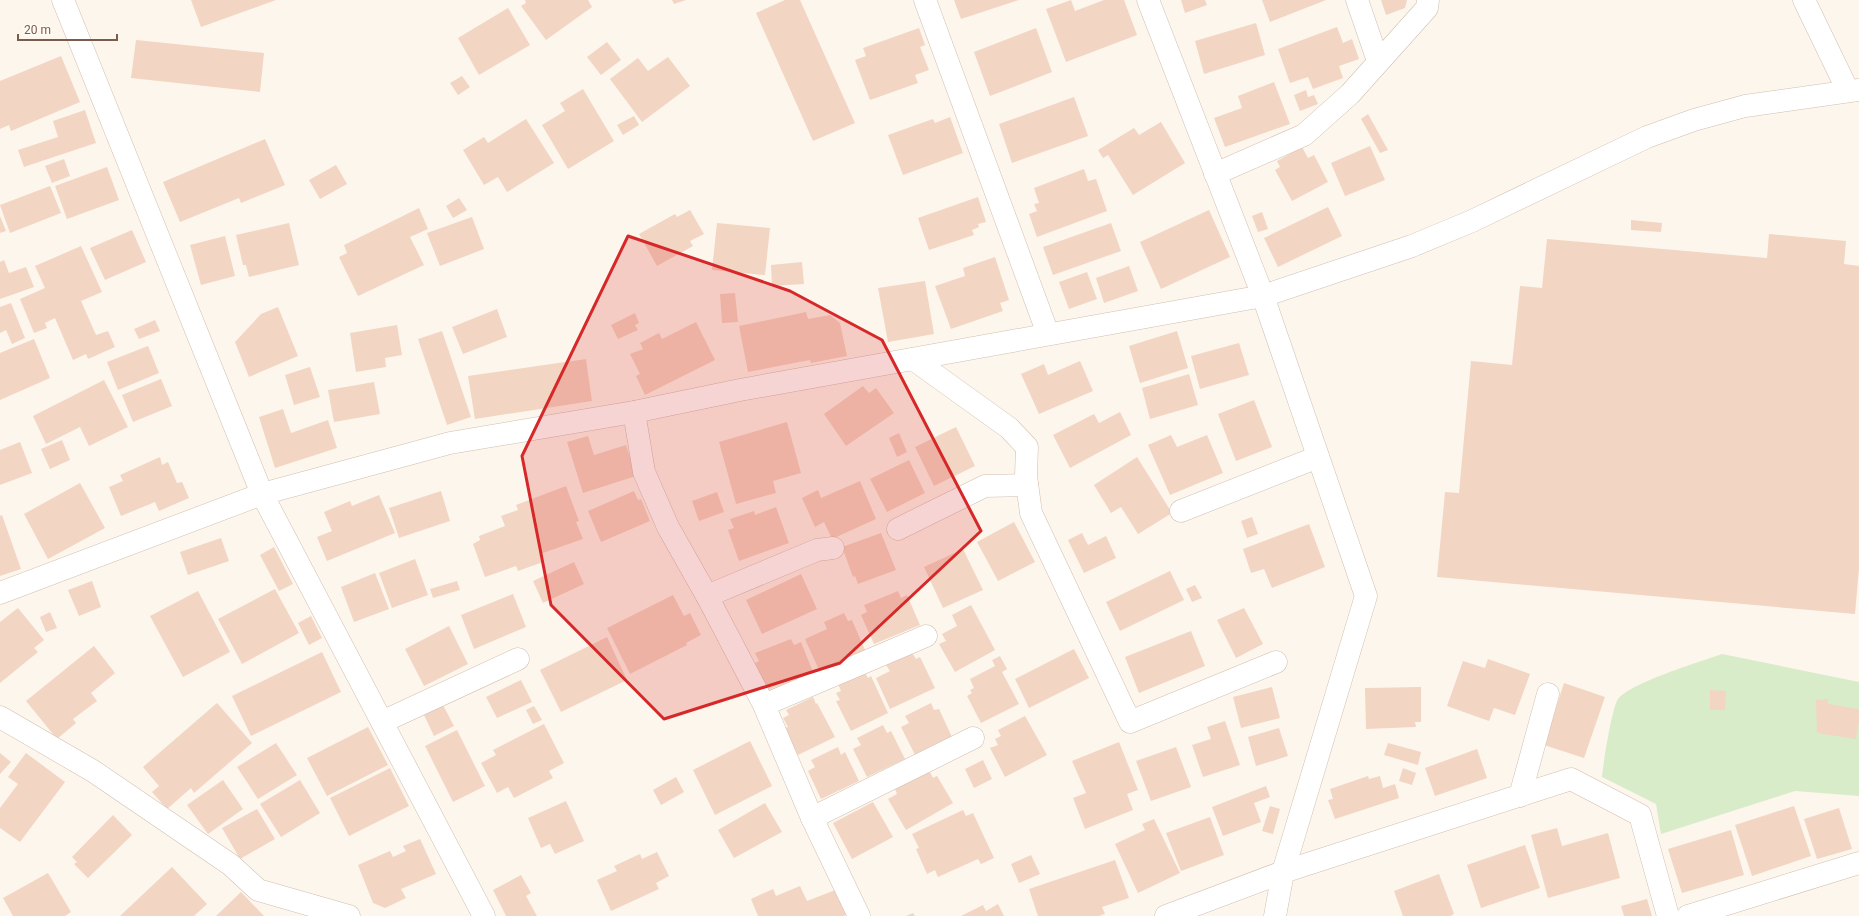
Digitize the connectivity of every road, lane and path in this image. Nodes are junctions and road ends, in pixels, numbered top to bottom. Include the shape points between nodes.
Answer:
1 (926, 0) edge
2 (1148, 0) edge
3 (1357, 0) edge
4 (1428, 0) edge
5 (1804, 0) edge
6 (59, 1) edge
7 (1378, 62) junction
8 (1853, 91) edge
9 (1215, 174) junction
10 (1263, 296) junction
11 (1048, 334) junction
12 (913, 359) junction
13 (634, 412) junction
14 (1318, 457) junction
15 (1027, 485) junction
16 (262, 494) junction
17 (1180, 511) dead end
18 (898, 529) dead end
19 (833, 548) dead end
20 (0, 593) edge
21 (707, 596) junction
22 (926, 636) dead end
23 (518, 658) dead end
24 (1276, 662) dead end
25 (1548, 694) dead end
26 (764, 705) junction
27 (0, 717) edge
28 (382, 722) junction
29 (973, 738) dead end
30 (1520, 796) junction
31 (812, 818) junction
32 (1859, 863) edge
33 (1283, 872) junction
34 (349, 916) edge
35 (484, 916) edge
36 (860, 916) edge
37 (1166, 916) edge
38 (1275, 916) edge
39 (1668, 916) edge
40 (1688, 916) edge

1 - 11 street
2 - 9 street
3 - 7 street
4 - 7 street via 1426,8
5 - 8 street
6 - 16 street
7 - 9 street via 1350,94 1304,135
8 - 10 street via 1745,106 1687,123 1648,137 1479,218 1418,244
9 - 10 street
10 - 11 street
10 - 14 street
11 - 12 street
12 - 13 street
12 - 15 street via 1009,428 1027,447
13 - 16 street via 450,443
13 - 21 street via 644,472 668,527
14 - 17 street
14 - 33 street via 1366,596
15 - 18 street via 985,486
15 - 24 street via 1031,513 1130,722
16 - 20 street
16 - 28 street
19 - 21 street via 817,550
21 - 26 street
22 - 26 street
23 - 28 street
25 - 30 street
26 - 31 street
27 - 34 street via 100,776 231,865 258,890
28 - 35 street
29 - 31 street
30 - 33 street
30 - 39 street via 1571,779 1640,815
31 - 36 street
32 - 40 street
33 - 37 street
33 - 38 street

